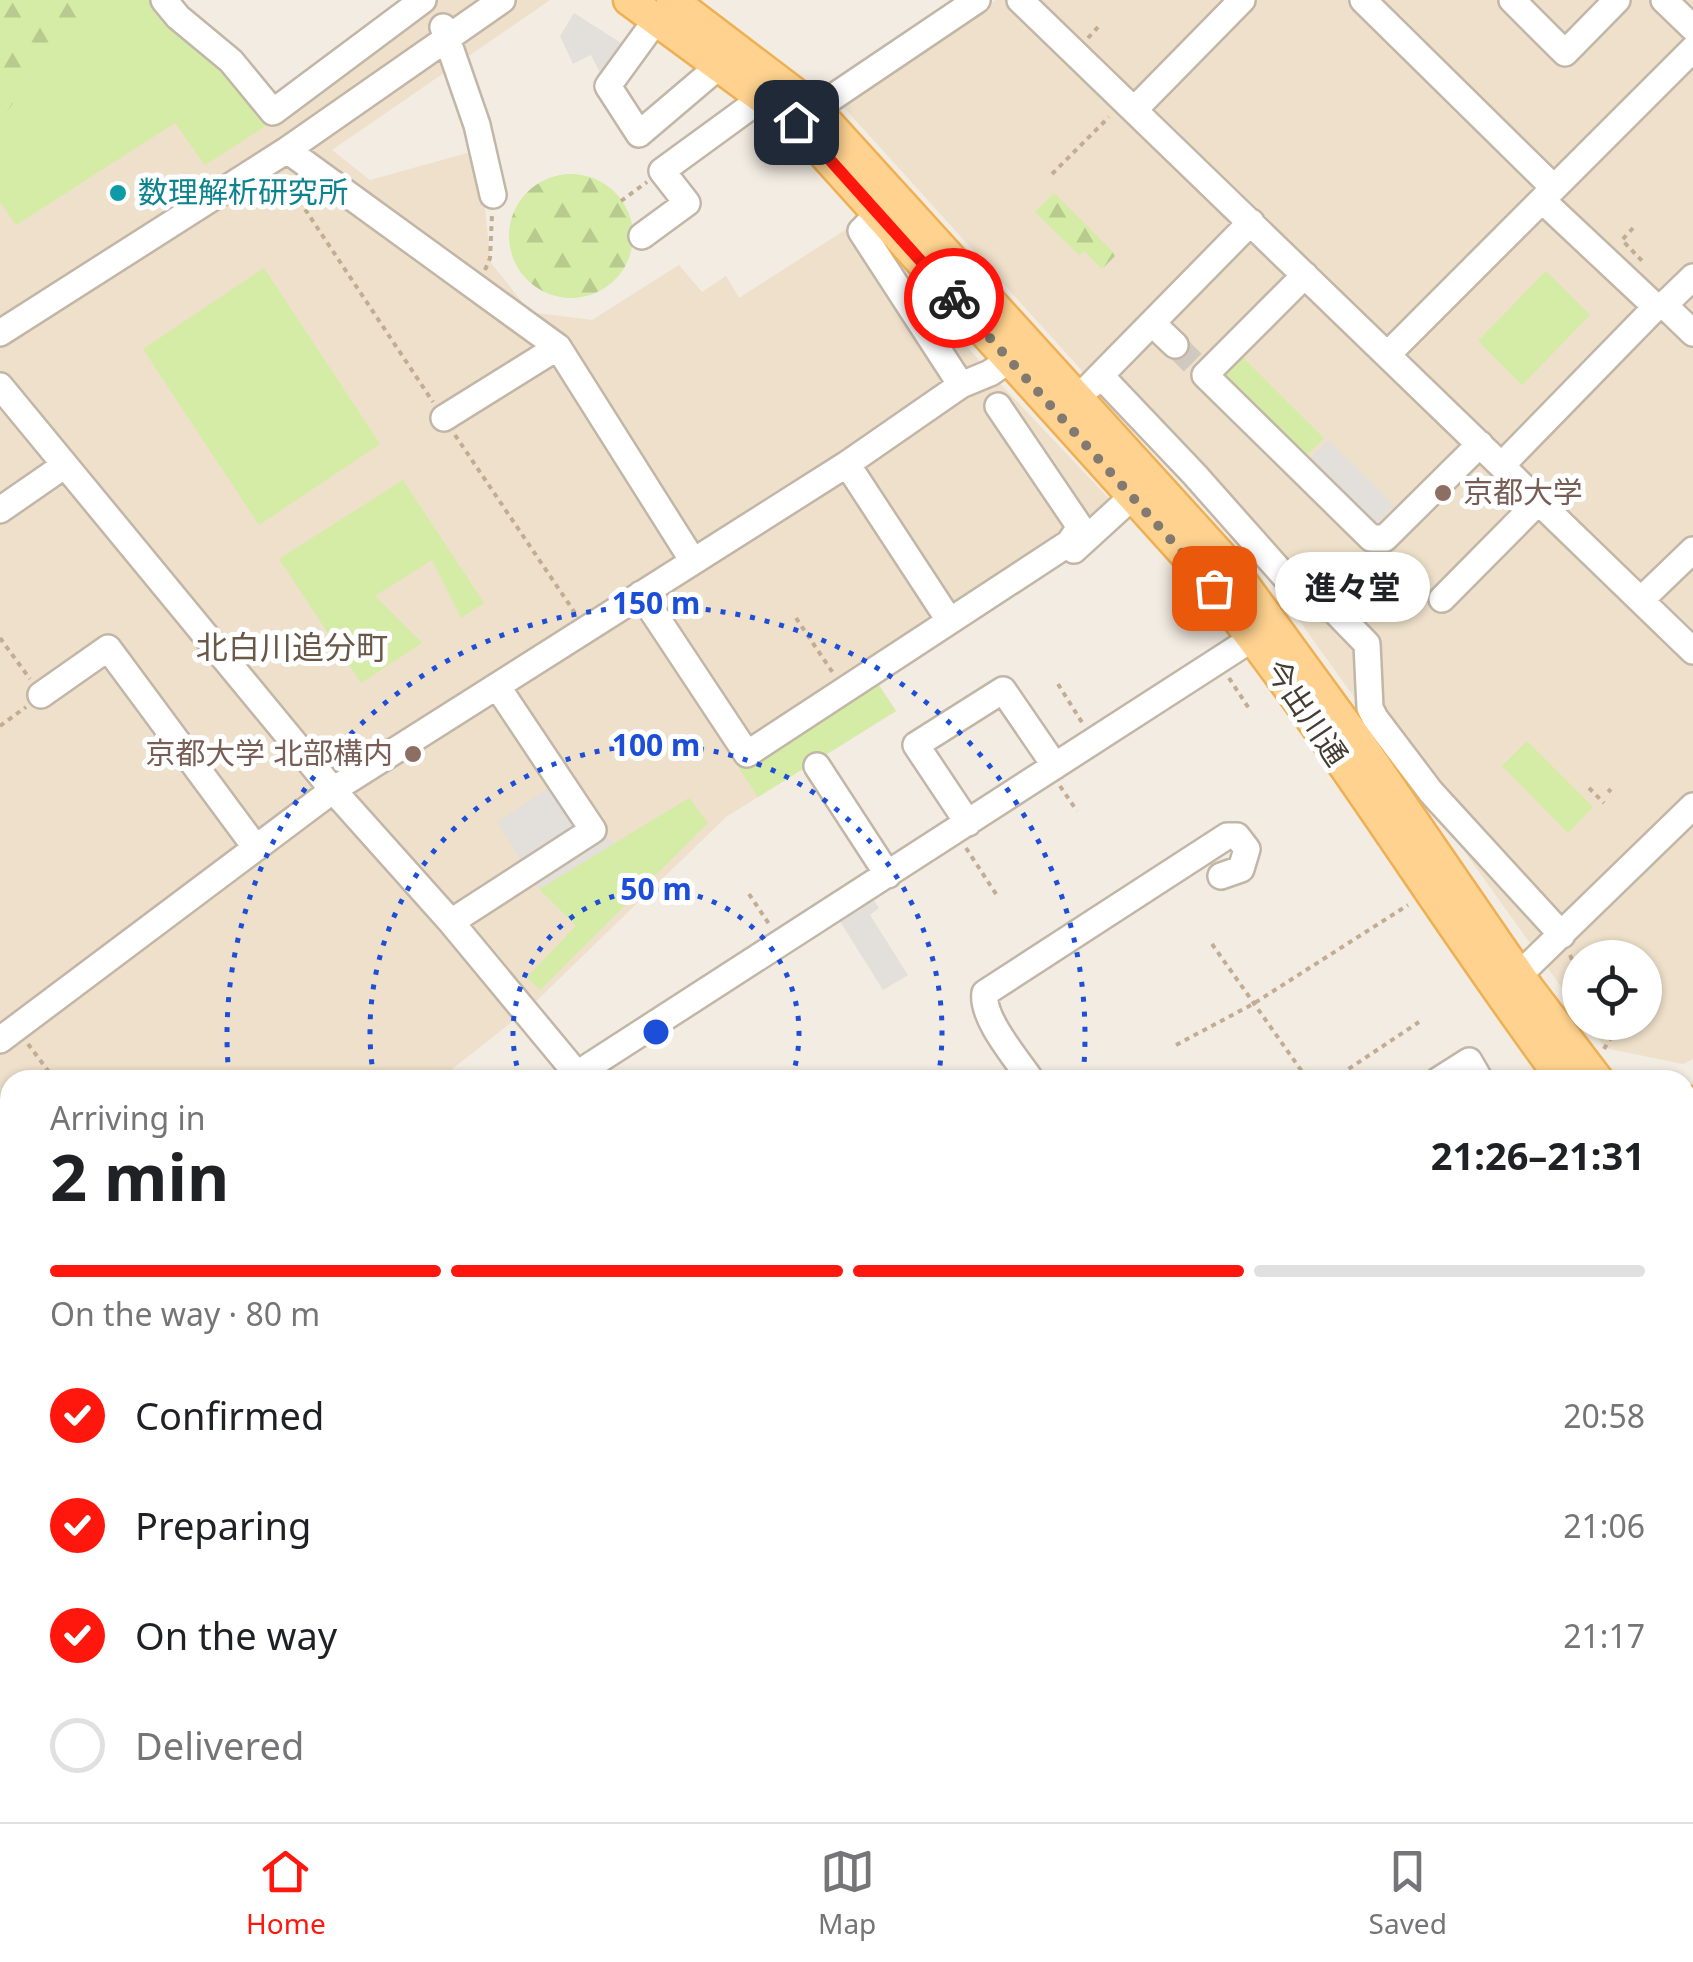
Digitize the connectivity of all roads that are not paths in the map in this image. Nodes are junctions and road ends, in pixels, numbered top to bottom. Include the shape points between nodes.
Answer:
1 (164, 0) edge
2 (423, 0) edge
3 (480, 0) edge
4 (502, 0) edge
5 (630, 0) edge
6 (977, 0) edge
7 (1020, 0) edge
8 (1242, 0) edge
9 (1363, 0) edge
10 (1512, 0) edge
11 (1617, 0) edge
12 (1664, 0) edge
13 (672, 7) edge
14 (1693, 28) edge
15 (445, 33) junction
16 (1688, 64) edge
17 (719, 66) junction
18 (762, 98) junction
19 (1130, 106) junction
20 (805, 115) junction
21 (642, 144) dead end
22 (280, 154) junction
23 (662, 170) junction
24 (1548, 194) junction
25 (493, 195) road end
26 (1250, 222) junction
27 (867, 225) dead end
28 (642, 236) dead end
29 (1305, 274) junction
30 (1693, 277) edge
31 (1660, 306) junction
32 (1152, 323) junction
33 (0, 333) edge
34 (1693, 333) edge
35 (1175, 345) tunnel mouth
36 (558, 347) junction
37 (1019, 354) junction
38 (1388, 354) junction
39 (1101, 376) junction
40 (961, 385) junction
41 (0, 386) edge
42 (1077, 398) junction
43 (998, 406) dead end
44 (444, 418) road end
45 (1480, 444) junction
46 (848, 464) junction
47 (65, 465) junction
48 (1502, 465) junction
49 (1133, 496) junction
50 (1539, 501) junction
51 (0, 510) edge
52 (1693, 550) edge
53 (693, 562) junction
54 (1039, 577) dead end
55 (642, 594) junction
56 (1442, 600) dead end
57 (1641, 600) junction
58 (949, 620) junction
59 (1265, 630) junction
60 (1693, 650) edge
61 (497, 686) junction
62 (42, 695) dead end
63 (817, 766) dead end
64 (1052, 768) junction
65 (333, 790) junction
66 (1693, 806) edge
67 (961, 828) junction
68 (256, 848) junction
69 (888, 875) junction
70 (1222, 876) dead end
71 (451, 922) junction
72 (1562, 935) junction
73 (1518, 975) junction
74 (0, 1040) edge
75 (1597, 1068) edge
76 (573, 1070) edge
77 (586, 1070) edge
78 (1025, 1070) edge
79 (1455, 1070) edge
80 (1474, 1070) edge
81 (1555, 1070) edge

1 - 2 street via 274,112
3 - 15 street
4 - 15 street
5 - 13 main road, 今出川通
6 - 20 street
7 - 19 street
8 - 19 street
9 - 24 street
10 - 11 street via 1565,53
12 - 14 street
13 - 17 main road, 今出川通
13 - 17 street via 608,86 638,134
13 - 20 main road, 今出川通
15 - 22 street
15 - 25 street
16 - 24 street
17 - 18 main road, 今出川通
18 - 20 main road, 今出川通
18 - 23 street
19 - 26 street
20 - 37 main road, 今出川通
21 - 23 street
22 - 33 street
22 - 36 street
23 - 28 street via 686,203
24 - 31 street
24 - 38 street
26 - 29 street
26 - 32 street
27 - 40 street via 862,231
29 - 38 street
29 - 45 street via 1202,372 1371,538 1385,538
30 - 31 street
31 - 34 street
31 - 48 street
32 - 35 street
32 - 39 street
36 - 44 street
36 - 53 street
37 - 40 street
37 - 42 main road, 今出川通
37 - 49 main road, 今出川通
38 - 45 street
39 - 42 street
39 - 72 street via 1311,606 1332,608 1368,644 1375,718 1430,792
40 - 46 street
41 - 47 street
42 - 59 main road, 今出川通 via 1231,567
43 - 58 street via 1080,527 1069,543
45 - 48 street
46 - 53 street
46 - 58 street
47 - 51 street
47 - 65 street
48 - 50 street
49 - 54 street
49 - 59 main road, 今出川通
50 - 56 street
50 - 57 street
52 - 57 street
53 - 55 street
55 - 58 street via 747,754
55 - 61 street
57 - 60 street
59 - 64 street
59 - 73 main road, 今出川通
59 - 81 main road, 今出川通
61 - 65 street
61 - 71 street via 593,830
62 - 68 street via 108,648
63 - 69 street
64 - 67 street
64 - 67 street via 1003,690 916,745
65 - 68 street
65 - 71 street
66 - 72 street
67 - 69 street
68 - 74 street
69 - 77 street
70 - 78 street via 1246,860 1238,836 1227,836 985,994 983,1005
71 - 76 street
72 - 73 street
73 - 75 main road, 今出川通
79 - 80 street via 1469,1061

